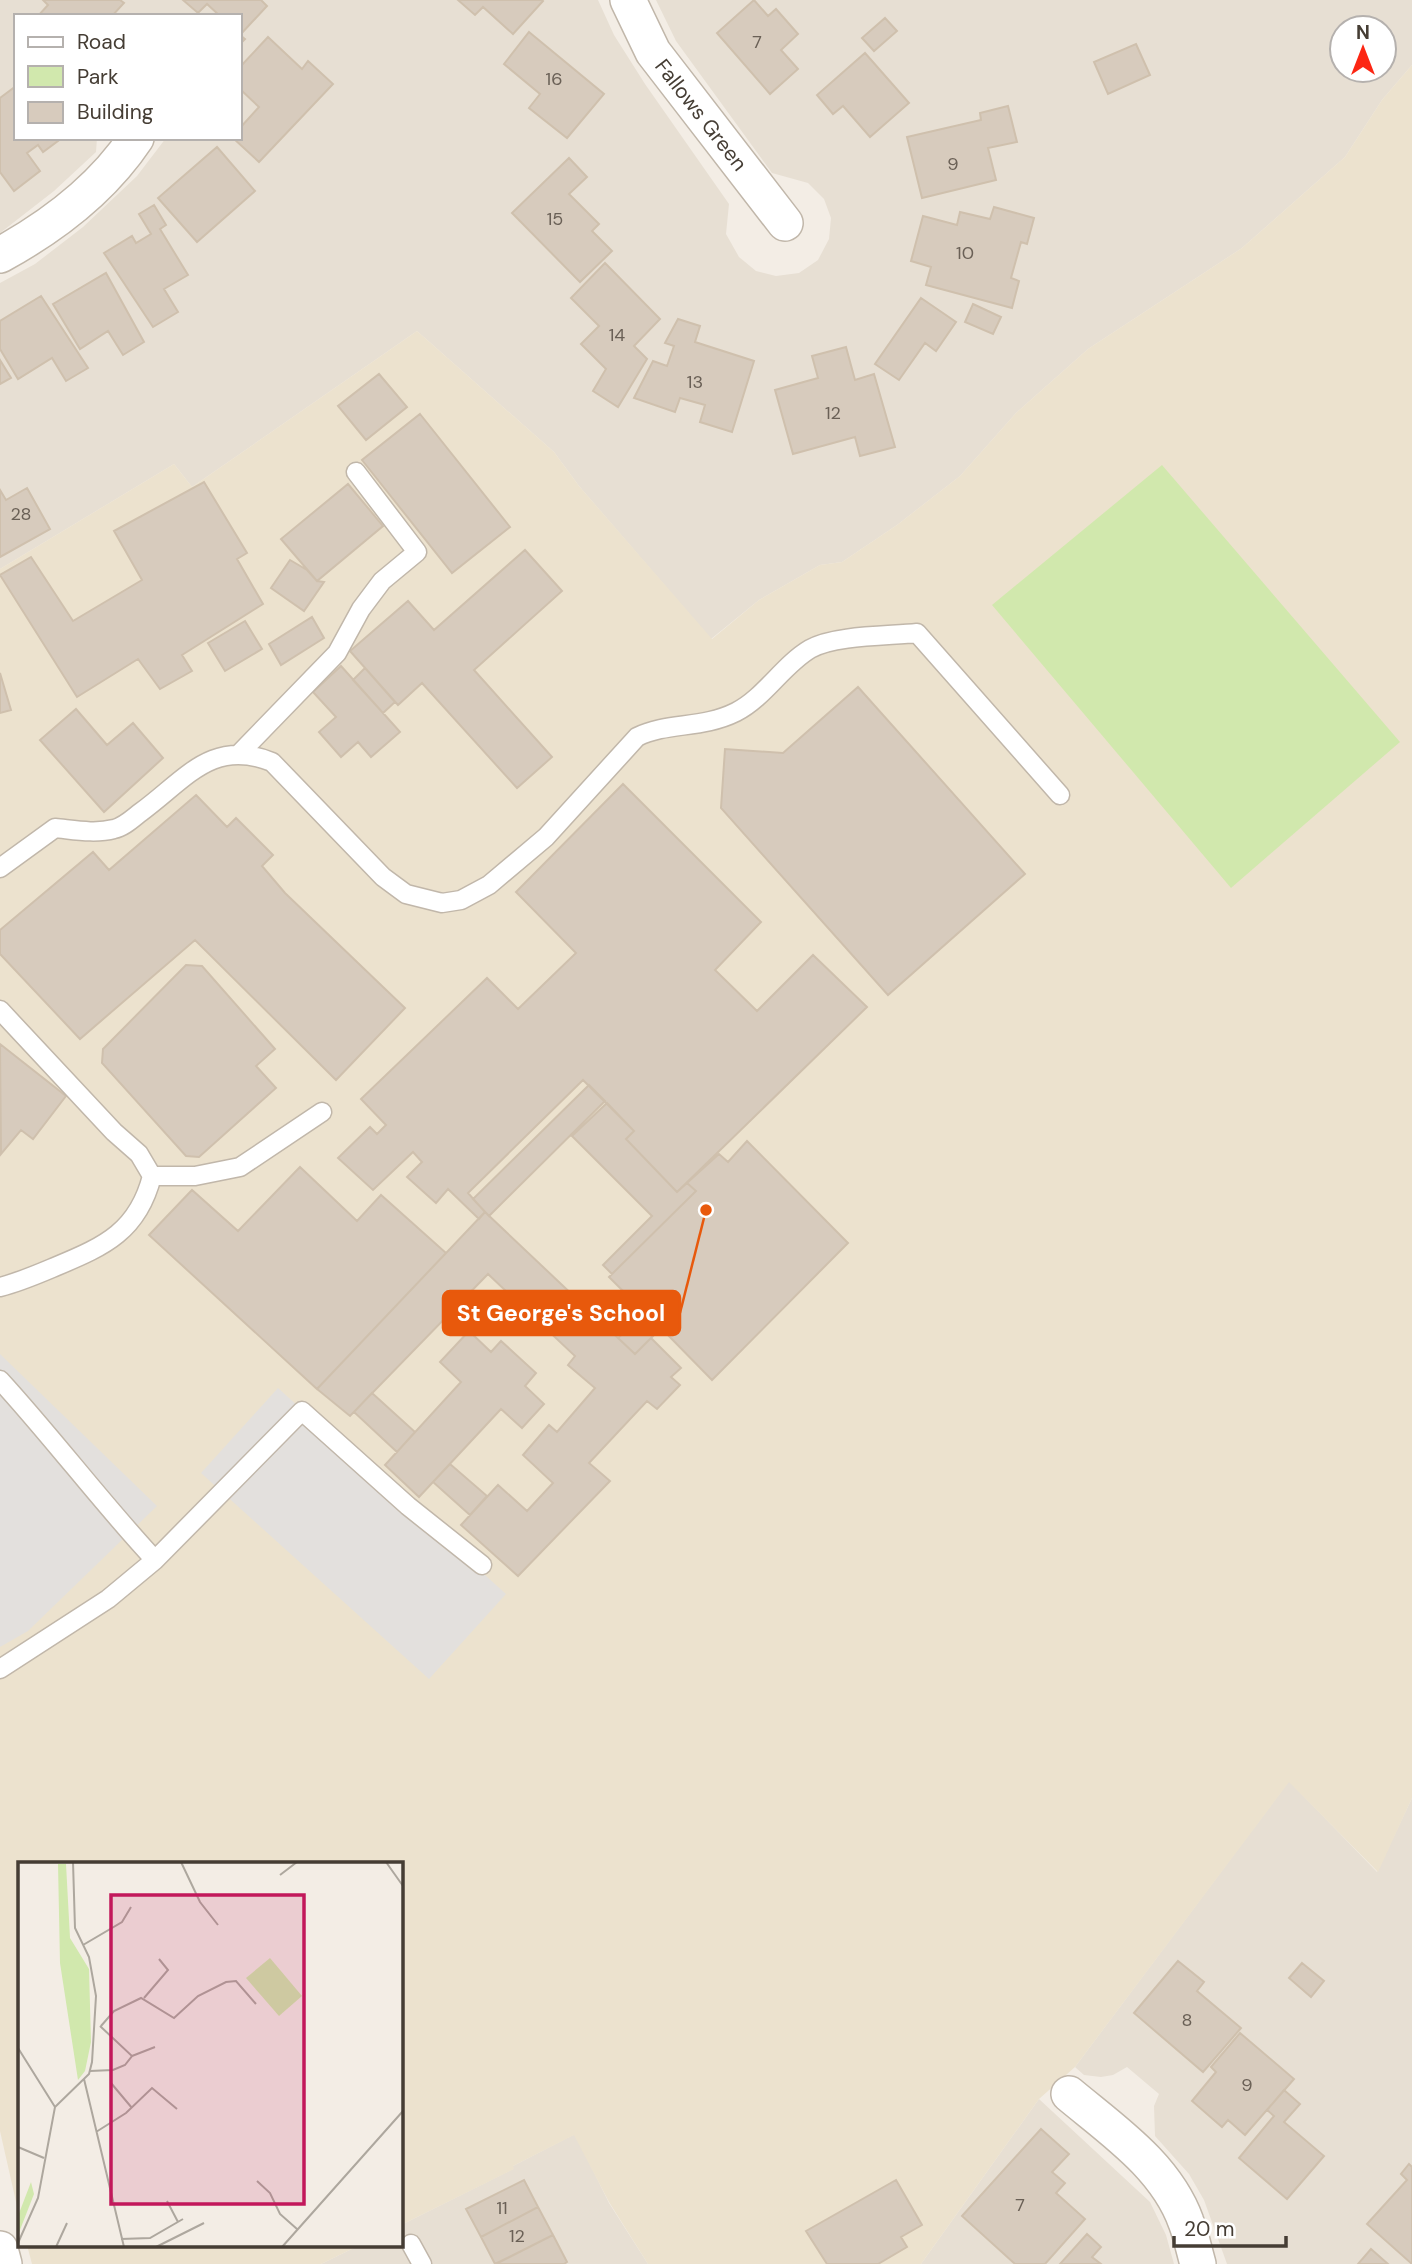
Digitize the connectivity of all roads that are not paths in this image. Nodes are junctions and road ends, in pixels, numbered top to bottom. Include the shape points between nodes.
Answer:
1 (628, 0) edge
2 (135, 140) edge
3 (785, 223) dead end
4 (0, 255) edge
5 (356, 472) dead end
6 (239, 754) junction
7 (1060, 795) dead end
8 (0, 868) edge
9 (0, 1010) edge
10 (322, 1112) dead end
11 (152, 1176) junction
12 (0, 1287) edge
13 (0, 1380) edge
14 (155, 1560) junction
15 (482, 1565) dead end
16 (0, 1669) edge
17 (1069, 2094) dead end
18 (411, 2244) dead end
19 (0, 2249) edge
20 (4, 2264) edge
21 (422, 2264) edge
22 (1198, 2264) edge

1 - 3 street, Fallows Green via 653,52
2 - 4 street via 84,199 35,236
5 - 6 lane via 416,552 382,581 360,609 337,653
6 - 7 lane via 272,762 383,877 406,894 433,902 460,900 489,885 547,836 637,737 651,730 704,725 739,711 811,648 917,633
6 - 8 lane via 223,754 206,762 117,829 55,828
9 - 11 lane via 139,1154
10 - 11 lane via 240,1167 195,1176
11 - 12 lane via 147,1195 122,1231 103,1247
13 - 14 lane
14 - 15 lane via 302,1411 408,1507
14 - 16 lane via 108,1599
17 - 22 street via 1164,2181 1186,2220
18 - 21 lane
19 - 20 street

